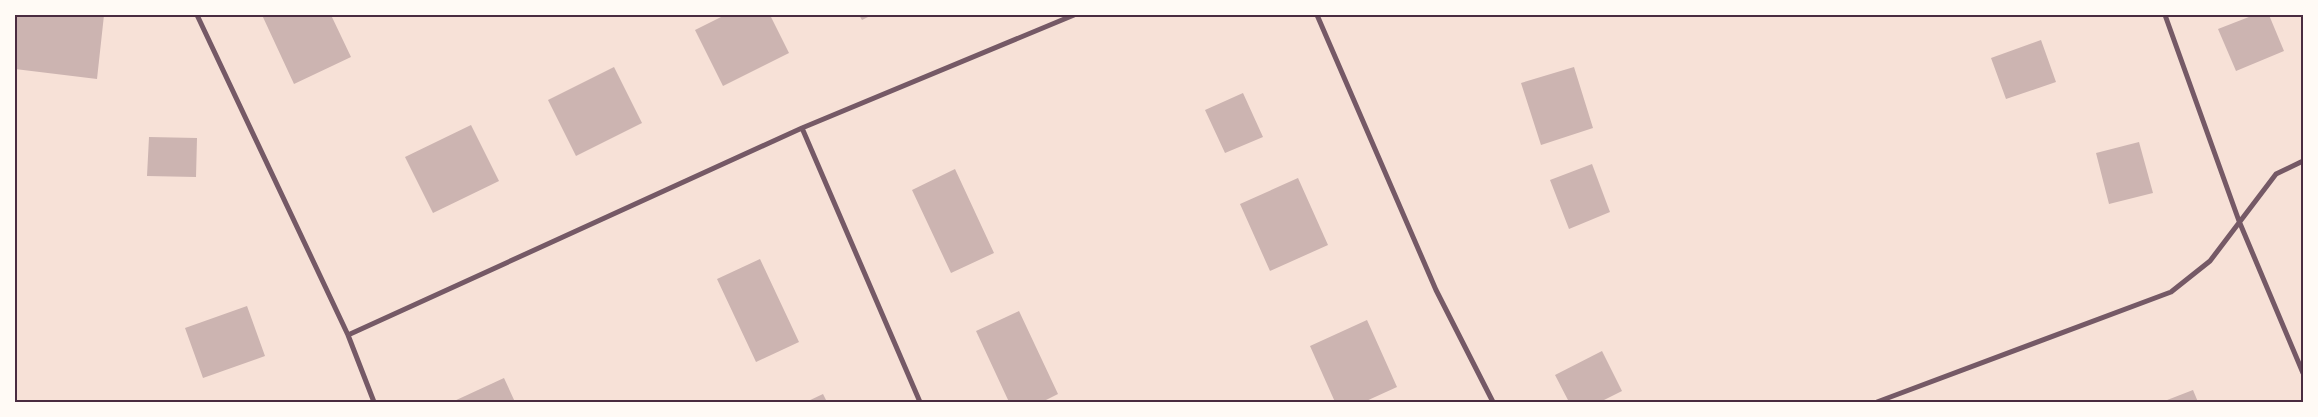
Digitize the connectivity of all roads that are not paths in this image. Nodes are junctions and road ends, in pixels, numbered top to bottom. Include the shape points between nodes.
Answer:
1 (197, 15) edge
2 (1074, 15) edge
3 (1317, 15) edge
4 (2165, 15) edge
5 (802, 128) junction
6 (2303, 161) edge
7 (2239, 221) junction
8 (348, 335) junction
9 (2303, 374) edge
10 (374, 402) edge
11 (920, 402) edge
12 (1493, 402) edge
13 (1877, 402) edge

1 - 8 street
2 - 5 street
3 - 12 street via 1436,290
4 - 7 street
5 - 8 street
5 - 11 street
6 - 7 street via 2276,174
7 - 9 street
7 - 13 street via 2210,261 2172,292
8 - 10 street

